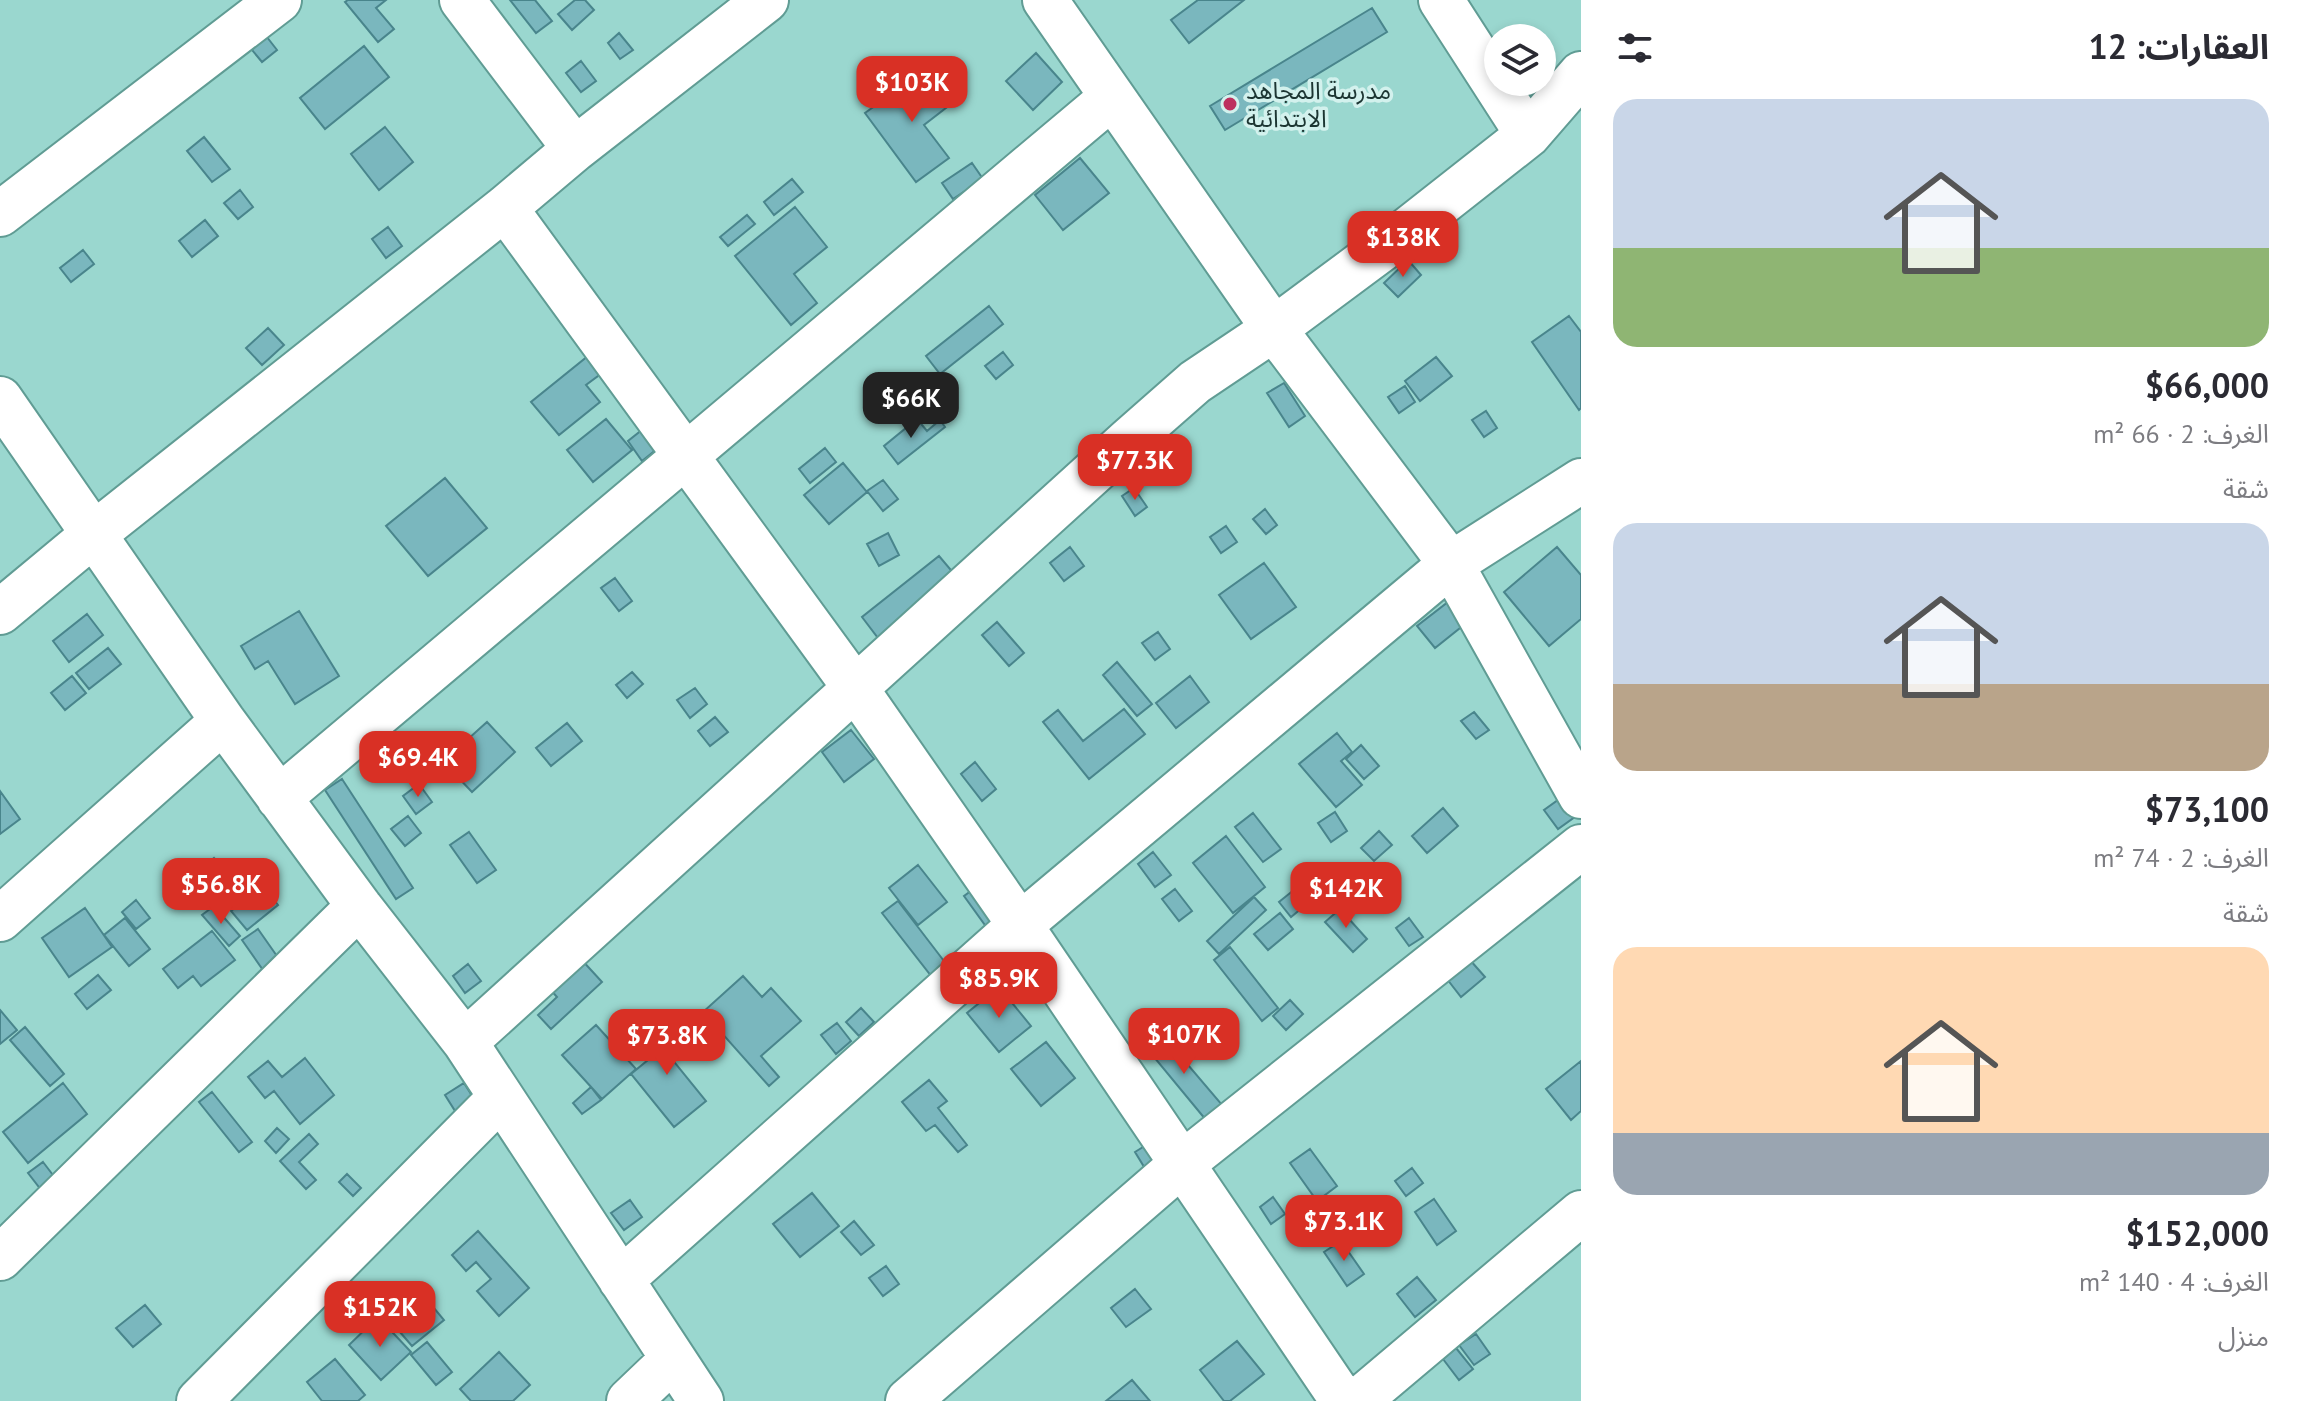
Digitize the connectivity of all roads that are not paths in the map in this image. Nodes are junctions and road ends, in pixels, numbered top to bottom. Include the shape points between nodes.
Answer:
1 (279, 0) edge
2 (462, 0) edge
3 (766, 0) edge
4 (1045, 0) edge
5 (1441, 0) edge
6 (1581, 74) edge
7 (1112, 97) junction
8 (1528, 135) junction
9 (575, 149) junction
10 (505, 208) junction
11 (0, 214) edge
12 (1274, 329) junction
13 (0, 399) edge
14 (687, 457) junction
15 (1581, 481) edge
16 (94, 534) junction
17 (1451, 564) junction
18 (0, 612) edge
19 (856, 689) junction
20 (223, 721) junction
21 (1581, 796) edge
22 (279, 798) junction
23 (1581, 847) edge
24 (359, 906) junction
25 (0, 919) edge
26 (1020, 925) junction
27 (465, 1042) junction
28 (501, 1097) junction
29 (1183, 1163) junction
30 (1581, 1213) edge
31 (0, 1258) edge
32 (621, 1280) junction
33 (673, 1359) junction
34 (199, 1401) edge
35 (629, 1401) edge
36 (701, 1401) edge
37 (908, 1401) edge
38 (1343, 1401) edge
39 (1358, 1401) edge

1 - 11 street
2 - 9 street
3 - 9 street
4 - 7 street
5 - 8 street
6 - 8 street
7 - 12 street
7 - 14 street
8 - 12 street
9 - 10 street
10 - 14 street
10 - 16 street
12 - 17 street
12 - 19 street via 1195,382
13 - 16 street
14 - 19 street
14 - 22 street
15 - 17 street
16 - 18 street
16 - 20 street
17 - 21 street
17 - 26 street
19 - 26 street
19 - 27 street
20 - 22 street
20 - 25 street
22 - 24 street
23 - 29 street
24 - 27 street
24 - 31 street
26 - 29 street
26 - 32 street
27 - 28 street
28 - 32 street
28 - 34 street
29 - 37 street
29 - 38 street
30 - 39 street
32 - 33 street
33 - 35 street
33 - 36 street

